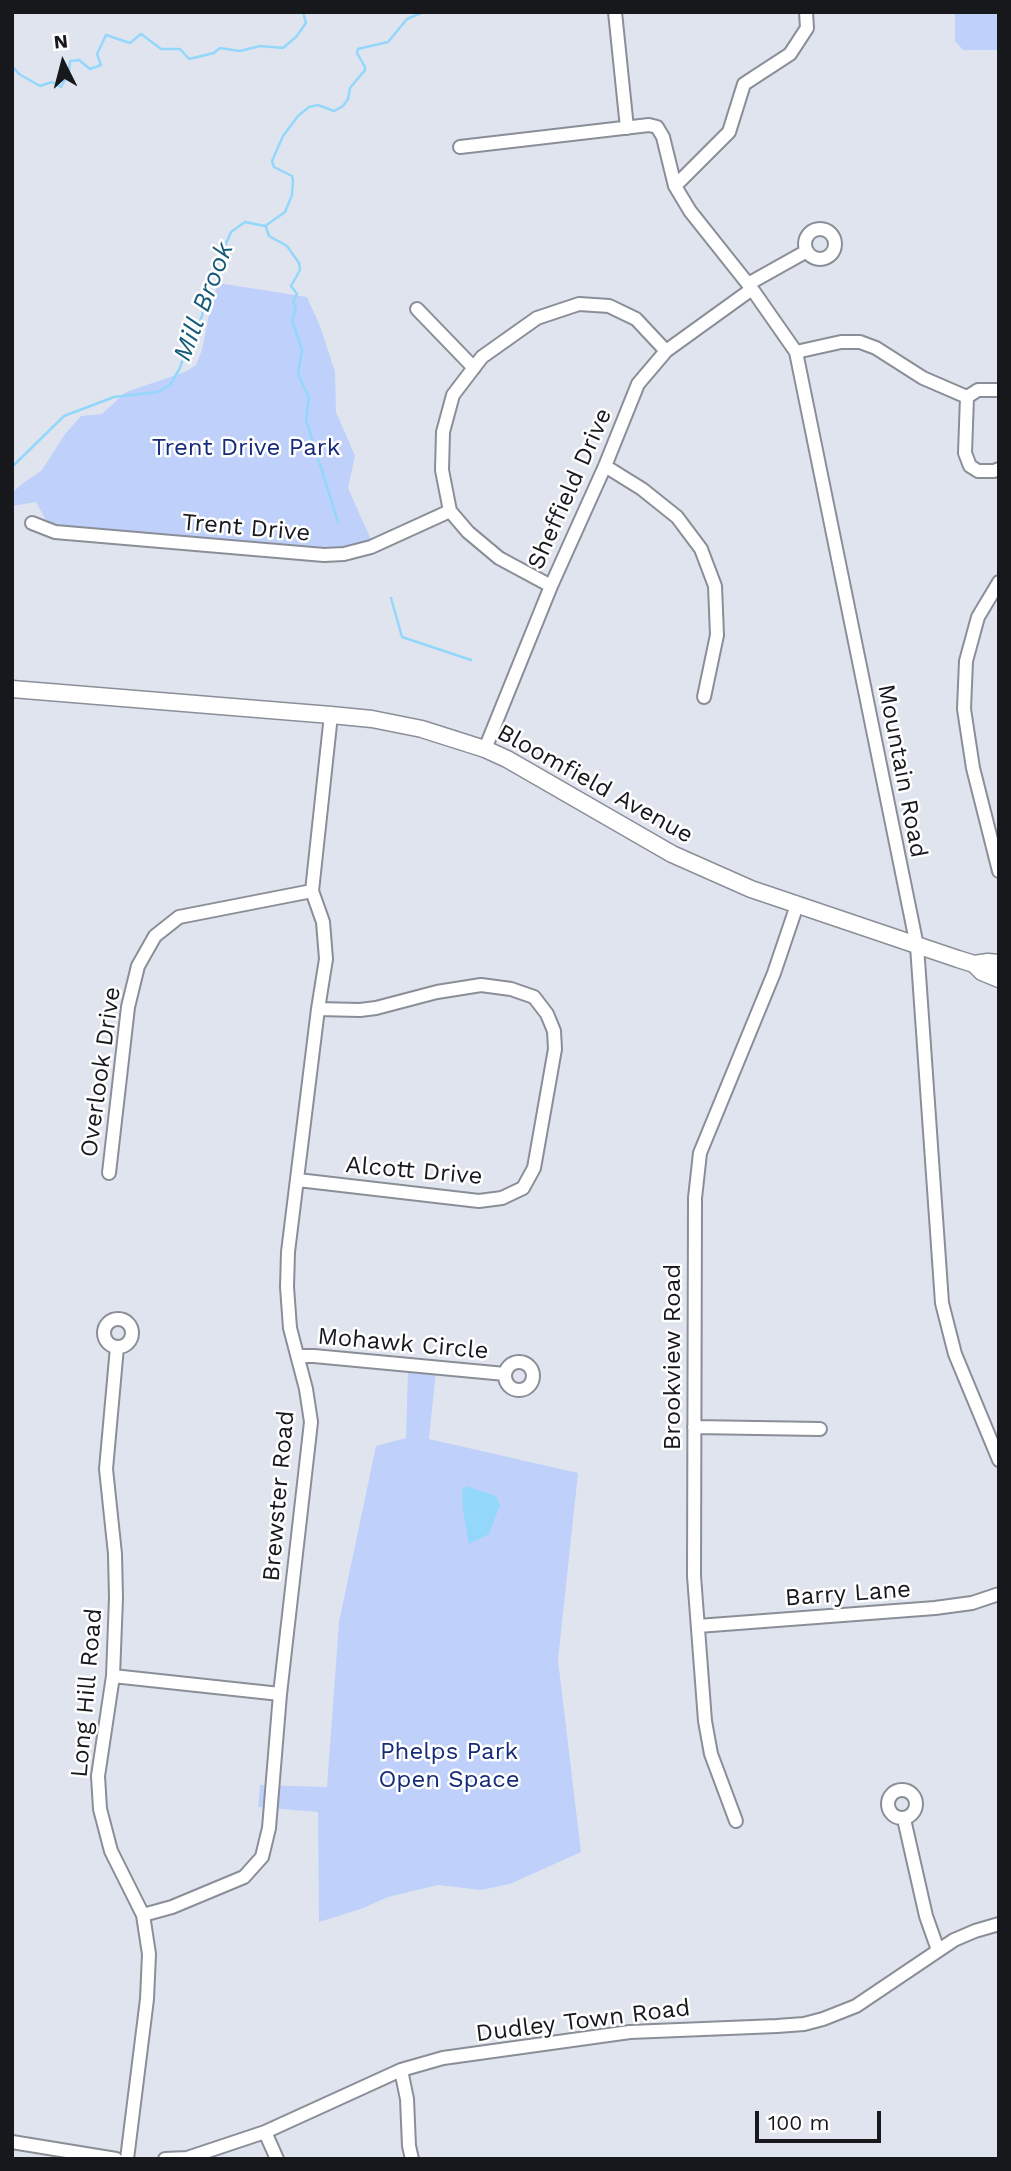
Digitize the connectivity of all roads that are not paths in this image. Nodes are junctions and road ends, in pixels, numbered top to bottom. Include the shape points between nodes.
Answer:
1 (615, 12) edge
2 (806, 12) edge
3 (627, 128) junction
4 (460, 147) dead end
5 (675, 186) junction
6 (807, 251) dead end
7 (750, 286) junction
8 (417, 309) dead end
9 (666, 351) junction
10 (796, 352) junction
11 (474, 368) junction
12 (999, 390) edge
13 (967, 397) junction
14 (605, 466) junction
15 (999, 469) edge
16 (450, 511) junction
17 (32, 523) dead end
18 (999, 582) edge
19 (551, 586) junction
20 (12, 689) edge
21 (704, 697) dead end
22 (331, 715) junction
23 (485, 749) junction
24 (999, 871) edge
25 (312, 891) junction
26 (796, 905) junction
27 (916, 946) junction
28 (999, 963) edge
29 (974, 964) junction
30 (999, 979) edge
31 (318, 1009) junction
32 (109, 1173) dead end
33 (298, 1180) junction
34 (117, 1347) dead end
35 (298, 1356) junction
36 (505, 1374) dead end
37 (694, 1427) junction
38 (820, 1429) dead end
39 (999, 1460) edge
40 (999, 1594) edge
41 (698, 1626) junction
42 (113, 1676) junction
43 (280, 1694) junction
44 (904, 1819) dead end
45 (736, 1821) dead end
46 (143, 1915) junction
47 (999, 1924) edge
48 (937, 1950) junction
49 (401, 2070) junction
50 (265, 2132) junction
51 (12, 2142) edge
52 (116, 2159) edge
53 (127, 2159) edge
54 (165, 2159) edge
55 (278, 2159) edge
56 (412, 2159) edge

1 - 3 street
2 - 5 street via 807,28 790,54 744,84 729,132
3 - 4 street
3 - 5 street, Mountain Road via 657,127
5 - 7 street, Mountain Road
6 - 7 street, Sheffield Drive
7 - 9 street, Sheffield Drive
7 - 10 street, Mountain Road
8 - 11 street
9 - 11 street via 636,319 609,306 579,304 537,318 482,357
9 - 14 street, Sheffield Drive via 638,384
10 - 13 street via 860,342
10 - 27 street, Mountain Road
11 - 16 street via 453,395 443,432 442,470
12 - 13 street via 978,390
13 - 15 street via 965,453 970,466 978,471
14 - 19 street, Sheffield Drive
14 - 21 street via 677,517 701,549 715,586 717,635
16 - 17 street, Trent Drive via 371,547 324,555 55,532
16 - 19 street via 499,558
18 - 24 street via 978,617 966,661 964,709 973,768
19 - 23 street, Sheffield Drive
20 - 22 main road, Bloomfield Avenue
22 - 23 main road, Bloomfield Avenue via 422,729
22 - 25 street, Brewster Road
23 - 26 main road, Bloomfield Avenue via 672,854
25 - 31 street, Brewster Road via 323,922 326,959
25 - 32 street, Overlook Drive via 179,917 155,936 138,966 128,1007
26 - 27 main road, Bloomfield Avenue
26 - 37 street, Brookview Road via 774,973 699,1153
27 - 29 main road, Bloomfield Avenue
27 - 39 street, Mountain Road via 942,1303 955,1354
28 - 29 main road, Bloomfield Avenue
29 - 30 main road, Bloomfield Avenue
31 - 33 street, Brewster Road
31 - 33 street, Alcott Drive via 376,1008 481,985 511,989 534,997 547,1014 555,1049 534,1168 523,1188 502,1198 479,1201
33 - 35 street, Brewster Road via 287,1287
34 - 42 street, Long Hill Road via 106,1469 115,1554
35 - 36 street, Mohawk Circle
35 - 43 street, Brewster Road via 311,1422
37 - 38 street
37 - 41 street, Brookview Road
40 - 41 street, Barry Lane via 935,1608
41 - 45 street, Brookview Road via 711,1754
42 - 43 street
42 - 46 street, Long Hill Road via 98,1776 100,1809 111,1851
43 - 46 street, Brewster Road via 269,1828 262,1857 244,1877
44 - 48 street
46 - 53 street, Long Hill Road via 149,1954 147,1999
47 - 48 street, Dudley Town Road
48 - 49 street, Dudley Town Road via 856,2006 804,2024 630,2032 443,2059
49 - 50 street, Dudley Town Road
49 - 56 street
50 - 54 street, Dudley Town Road via 187,2158
50 - 55 street
51 - 52 street

